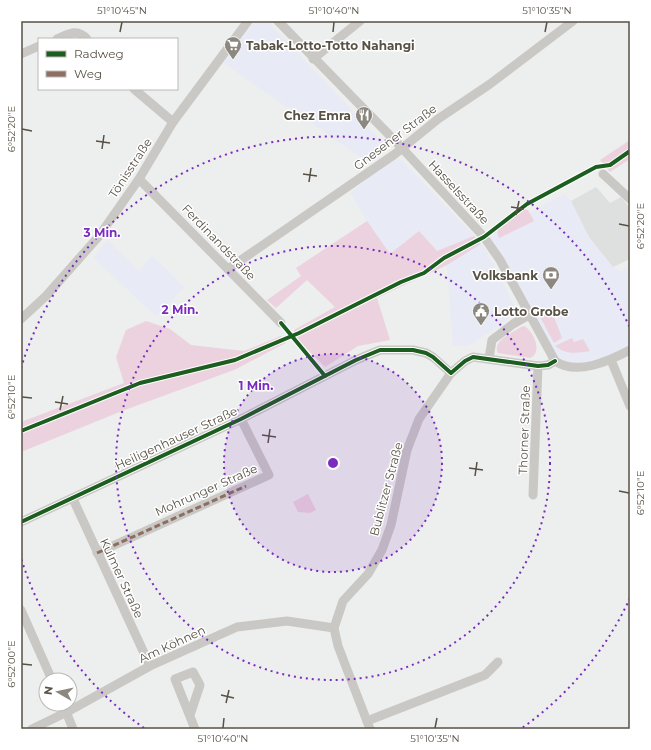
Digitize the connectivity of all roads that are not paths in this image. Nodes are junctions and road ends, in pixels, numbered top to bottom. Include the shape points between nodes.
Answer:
1 (248, 21) edge
2 (278, 21) edge
3 (360, 21) edge
4 (573, 21) edge
5 (59, 38) edge
6 (86, 38) edge
7 (38, 46) edge
8 (21, 54) edge
9 (313, 59) junction
10 (135, 90) edge
11 (173, 122) junction
12 (402, 148) junction
13 (603, 174) dead end
14 (139, 178) junction
15 (630, 199) edge
16 (228, 270) junction
17 (530, 315) junction
18 (21, 319) edge
19 (281, 323) dead end
20 (630, 350) edge
21 (488, 358) junction
22 (611, 360) junction
23 (555, 361) junction
24 (538, 366) junction
25 (451, 373) junction
26 (630, 406) edge
27 (241, 419) junction
28 (533, 495) dead end
29 (73, 499) junction
30 (21, 522) edge
31 (97, 553) junction
32 (21, 610) edge
33 (334, 628) junction
34 (498, 662) dead end
35 (150, 666) junction
36 (48, 672) edge
37 (78, 702) edge
38 (59, 712) edge
39 (67, 712) edge
40 (190, 715) dead end
41 (369, 725) edge
42 (32, 729) edge
43 (73, 729) edge
44 (195, 729) edge

1 - 11 street, Tönisstraße
2 - 9 street, Hasselsstraße
3 - 9 street
4 - 12 street, Gnesener Straße
5 - 6 street via 74,32
7 - 8 street
9 - 12 street, Hasselsstraße
10 - 11 street
11 - 14 street, Tönisstraße
12 - 16 street, Gnesener Straße
12 - 17 street, Hasselsstraße via 489,243
13 - 15 street
14 - 16 street, Ferdinandstraße
14 - 18 street, Tönisstraße via 89,248 46,296
16 - 19 street, Ferdinandstraße
17 - 21 street via 492,340
17 - 23 street, Hasselsstraße
20 - 22 street
21 - 24 street
21 - 25 street via 469,358
22 - 23 street via 573,367
22 - 26 street
23 - 24 street
24 - 28 street, Thorner Straße
25 - 27 street, Heiligenhauser Straße via 426,353 380,350
25 - 33 street, Bublitzer Straße via 419,419 407,450 391,525 382,550 368,574 343,601
27 - 29 street, Heiligenhauser Straße
27 - 31 street, Mohrunger Straße via 268,475
29 - 30 street, Heiligenhauser Straße
29 - 31 street, Kulmer Straße
31 - 35 street, Kulmer Straße
32 - 36 street
33 - 35 street, Am Köhnen via 287,621 237,627
33 - 41 street via 338,646
34 - 41 street via 485,675
35 - 37 street, Am Köhnen
38 - 42 street, Am Köhnen
39 - 43 street
40 - 44 street

